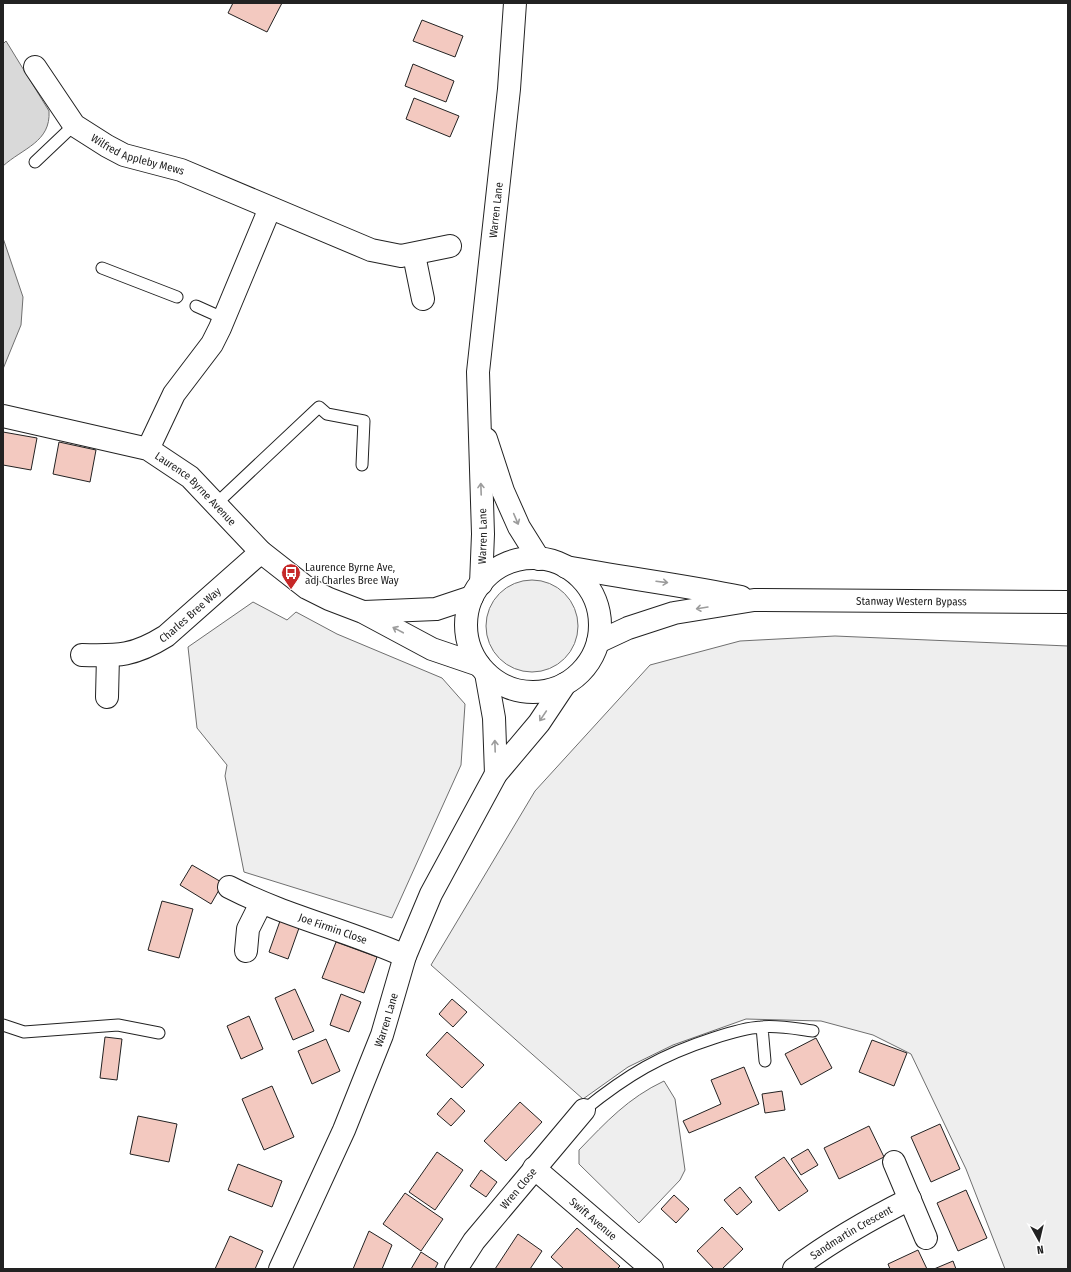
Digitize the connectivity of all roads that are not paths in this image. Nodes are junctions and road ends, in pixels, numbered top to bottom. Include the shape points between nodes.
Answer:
1 (515, 3) edge
2 (35, 67) dead end
3 (74, 125) junction
4 (35, 162) dead end
5 (270, 208) junction
6 (450, 246) dead end
7 (414, 255) junction
8 (102, 268) dead end
9 (177, 297) dead end
10 (423, 299) dead end
11 (196, 306) dead end
12 (225, 319) junction
13 (3, 416) edge
14 (479, 416) junction
15 (148, 449) junction
16 (362, 465) dead end
17 (217, 503) junction
18 (261, 552) junction
19 (539, 559) junction
20 (565, 567) junction
21 (476, 591) junction
22 (754, 600) junction
23 (1068, 602) edge
24 (363, 612) junction
25 (598, 642) junction
26 (82, 655) dead end
27 (108, 656) junction
28 (482, 669) junction
29 (565, 684) junction
30 (107, 697) dead end
31 (496, 774) junction
32 (229, 887) dead end
33 (261, 903) junction
34 (246, 951) dead end
35 (405, 956) junction
36 (3, 1025) edge
37 (762, 1027) junction
38 (813, 1031) dead end
39 (159, 1033) dead end
40 (765, 1061) dead end
41 (584, 1110) joint
42 (894, 1162) dead end
43 (534, 1168) junction
44 (910, 1199) junction
45 (926, 1238) dead end
46 (280, 1269) edge
47 (456, 1269) edge
48 (652, 1269) edge
49 (794, 1269) edge

1 - 14 street, Warren Lane via 509,89 478,372
2 - 3 street, Wilfred Appleby Mews
3 - 4 lane
3 - 5 street, Wilfred Appleby Mews via 124,155 181,170
5 - 7 street, Wilfred Appleby Mews via 371,250 401,256
5 - 12 street
6 - 7 street, Wilfred Appleby Mews
7 - 10 street
8 - 9 lane
11 - 12 lane
12 - 15 street via 212,344 174,394
13 - 15 street, Laurence Byrne Avenue
14 -> 19 street, Warren Lane via 503,491 519,527
21 -> 14 street, Warren Lane via 483,534
15 - 17 street, Laurence Byrne Avenue via 190,477
16 - 17 lane via 364,421 327,414 319,407
17 - 18 street, Laurence Byrne Avenue
18 - 24 street, Laurence Byrne Avenue via 307,588
18 - 27 street, Charles Bree Way via 166,636 139,651
19 - 20 street, Warren Lane
19 - 21 street, Warren Lane via 506,564 492,572
20 -> 22 street, Stanway Western Bypass via 681,585
20 - 25 street, Warren Lane via 583,580 595,599 600,620
21 - 24 street, Laurence Byrne Avenue via 436,609
21 - 28 street, Warren Lane via 468,611 466,625 472,653
22 - 23 street, Stanway Western Bypass
22 -> 25 street, Stanway Western Bypass via 674,613 628,628
28 -> 24 street, Laurence Byrne Avenue via 432,648
25 - 29 street, Warren Lane via 591,659 580,673
26 - 27 street, Charles Bree Way
27 - 30 street
28 - 29 street, Warren Lane via 499,683 515,690 549,690
31 -> 28 street, Warren Lane via 494,718
29 -> 31 street, Warren Lane via 539,723
31 - 35 street, Warren Lane via 431,894
32 - 33 street, Joe Firmin Close
33 - 34 street via 248,929
33 - 35 street, Joe Firmin Close
35 - 46 street, Warren Lane via 382,1035 344,1130
36 - 39 lane via 24,1032 118,1025
37 - 38 lane
37 - 40 lane
37 - 41 lane via 732,1032 670,1053 616,1084
41 - 43 street, Wren Close
42 - 44 street
43 - 47 street, Wren Close via 474,1241
43 - 48 street, Swift Avenue
44 - 45 street
44 - 49 street, Sandmartin Crescent via 874,1217

